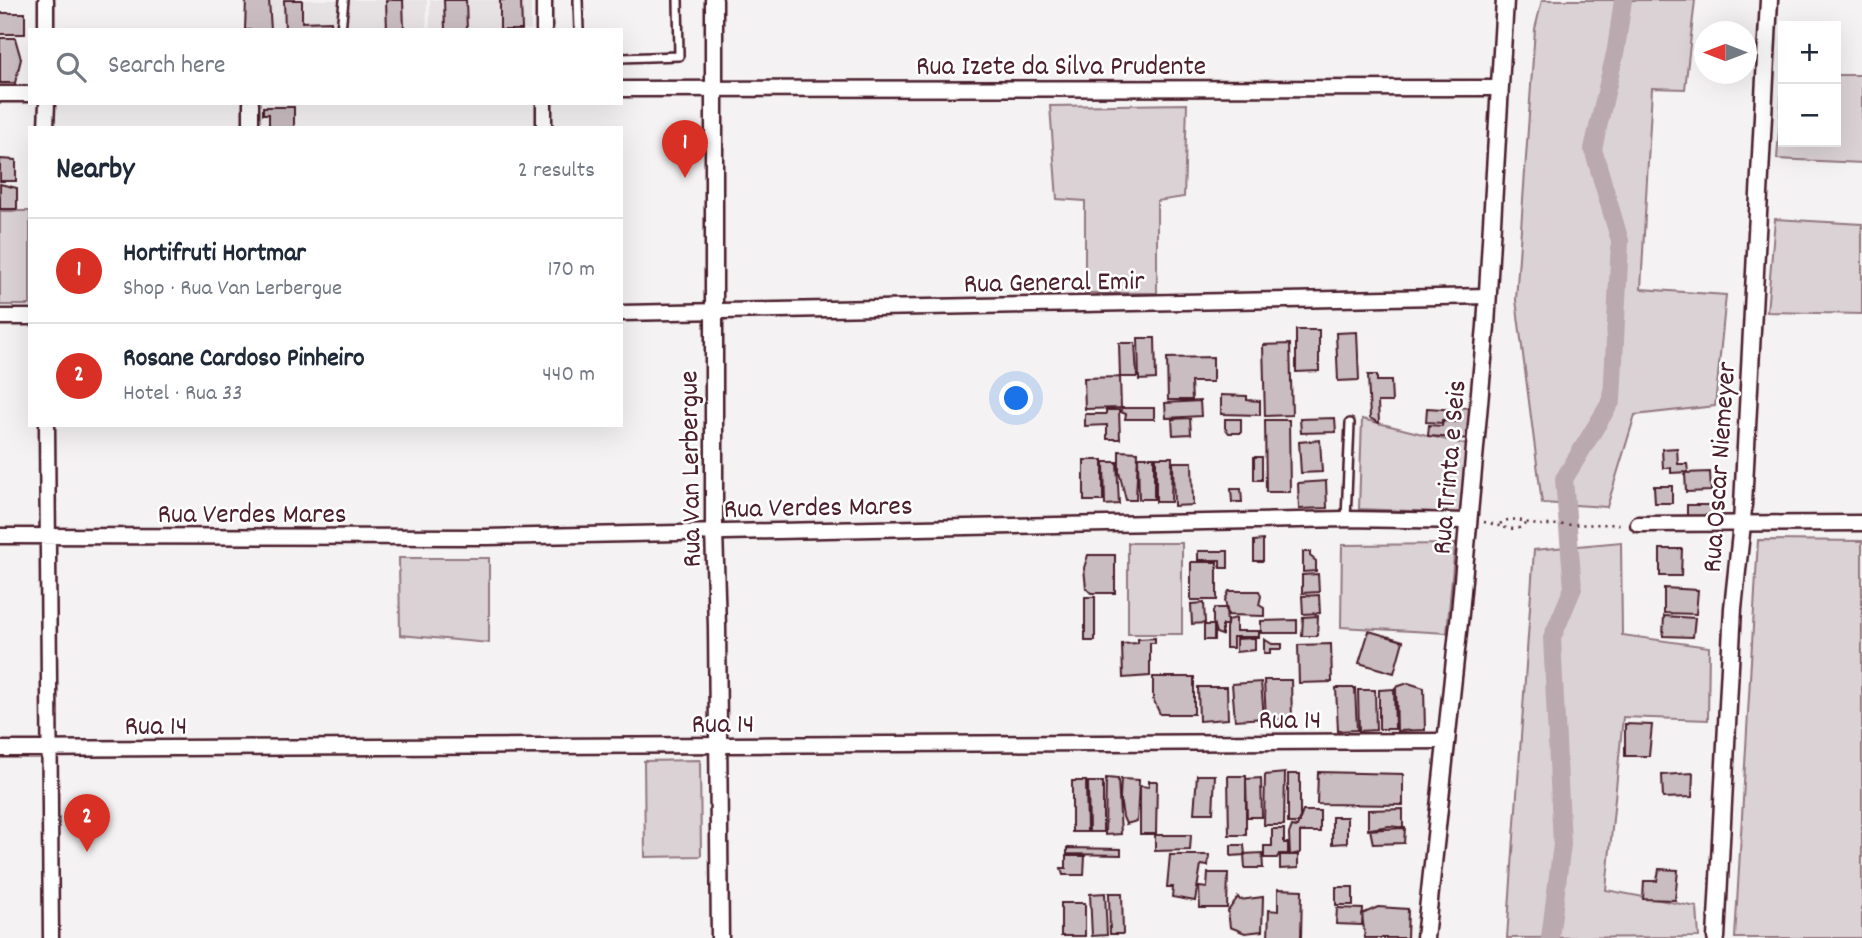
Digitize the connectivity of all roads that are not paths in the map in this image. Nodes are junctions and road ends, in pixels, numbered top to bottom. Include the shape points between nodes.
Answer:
1 (46, 0) edge
2 (344, 0) edge
3 (544, 0) edge
4 (578, 0) edge
5 (678, 0) edge
6 (714, 0) edge
7 (1506, 0) edge
8 (1769, 0) edge
9 (46, 28) edge
10 (341, 28) edge
11 (544, 28) edge
12 (579, 28) edge
13 (623, 58) edge
14 (713, 88) junction
15 (1500, 88) junction
16 (623, 89) edge
17 (0, 94) edge
18 (28, 94) edge
19 (47, 105) edge
20 (251, 105) edge
21 (544, 105) edge
22 (46, 126) edge
23 (251, 126) edge
24 (544, 126) edge
25 (1488, 296) junction
26 (713, 311) junction
27 (623, 313) edge
28 (0, 317) edge
29 (28, 317) edge
30 (1350, 424) dead end
31 (47, 427) edge
32 (1346, 519) junction
33 (1469, 521) junction
34 (1862, 523) edge
35 (1638, 524) road end
36 (1742, 524) junction
37 (714, 531) junction
38 (0, 536) edge
39 (48, 536) junction
40 (1447, 741) junction
41 (718, 746) junction
42 (49, 748) junction
43 (0, 750) edge
44 (51, 938) edge
45 (720, 938) edge
46 (1425, 938) edge
47 (1716, 938) edge

1 - 9 street
2 - 10 lane
3 - 11 street
4 - 12 lane
5 - 13 lane via 679,56
6 - 14 street, Rua Van Lerbergue
7 - 15 street, Rua Trinta e Seis
8 - 36 street, Rua Oscar Niemeyer
14 - 15 street, Rua Izete da Silva Prudente
14 - 16 street, Rua Izete da Silva Prudente
14 - 26 street, Rua Van Lerbergue
15 - 25 street, Rua Trinta e Seis
17 - 18 street
19 - 22 street
20 - 23 street
21 - 24 street
25 - 26 street, Rua General Emir
25 - 33 street, Rua Trinta e Seis
26 - 27 street, Rua General Emir
26 - 37 street, Rua Van Lerbergue
28 - 29 street
30 - 32 lane
31 - 39 street
32 - 33 street, Rua Verdes Mares
32 - 37 street, Rua Verdes Mares
33 - 40 street, Rua Trinta e Seis
34 - 36 street
35 - 36 street
36 - 47 street, Rua Oscar Niemeyer via 1733,608
37 - 39 street, Rua Verdes Mares via 487,537
37 - 41 street, Rua Van Lerbergue
38 - 39 street, Rua Verdes Mares
39 - 42 street
40 - 41 street, Rua 14
40 - 46 street, Rua Trinta e Seis
41 - 42 street, Rua 14
41 - 45 street, Rua Van Lerbergue
42 - 43 street, Rua 14
42 - 44 street

